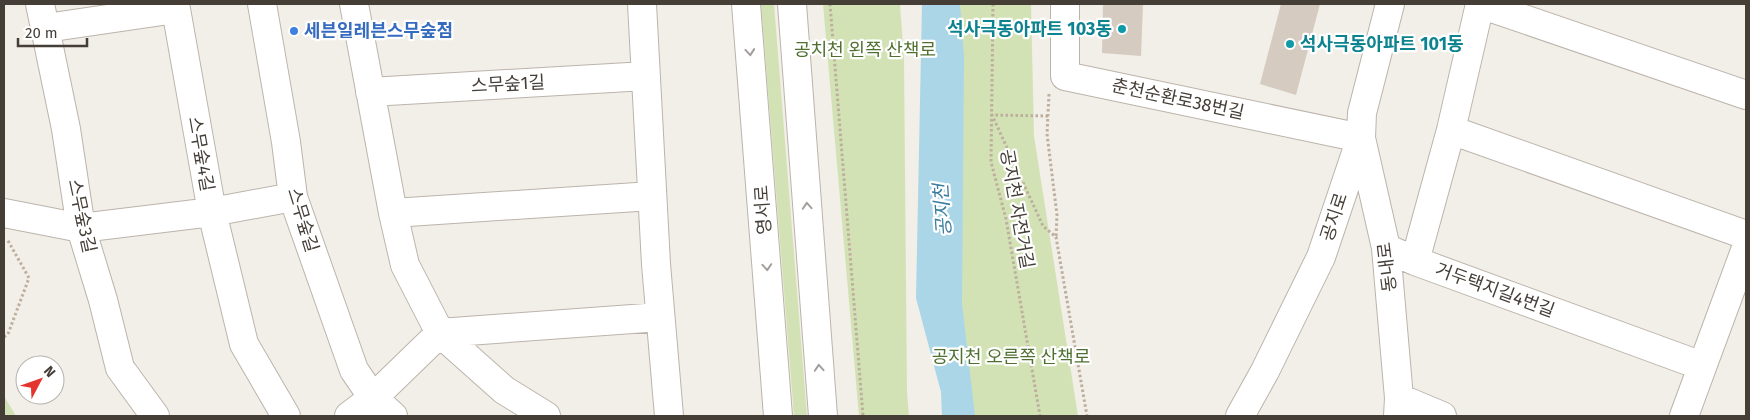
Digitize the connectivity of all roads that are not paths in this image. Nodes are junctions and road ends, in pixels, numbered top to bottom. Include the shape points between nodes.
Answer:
1 (262, 4) edge
2 (354, 4) edge
3 (642, 4) edge
4 (746, 4) edge
5 (792, 4) edge
6 (1065, 4) edge
7 (1390, 4) edge
8 (1480, 4) edge
9 (43, 16) edge
10 (646, 76) junction
11 (370, 92) junction
12 (1746, 95) edge
13 (1451, 130) junction
14 (1361, 138) junction
15 (652, 196) junction
16 (293, 197) junction
17 (212, 212) junction
18 (393, 213) junction
19 (4, 224) edge
20 (81, 228) junction
21 (1746, 235) edge
22 (1386, 248) junction
23 (1746, 248) edge
24 (1415, 260) junction
25 (660, 317) junction
26 (440, 333) junction
27 (1702, 366) junction
28 (373, 398) junction
29 (1398, 407) edge
30 (155, 416) edge
31 (286, 416) edge
32 (349, 416) edge
33 (393, 416) edge
34 (546, 416) edge
35 (669, 416) edge
36 (778, 416) edge
37 (823, 416) edge
38 (1240, 416) edge
39 (1442, 416) edge
40 (1684, 416) edge

1 - 16 street, 스무숲길
2 - 11 street
3 - 10 street
4 -> 36 street, 영서로
37 -> 5 street
6 - 14 street, 춘천순환로38번길 via 1065,76
7 - 14 street, 공지로 via 1362,113
8 - 12 street, 거두택지길4번길
8 - 13 street, 거두택지길4번길
9 - 17 street, 스무숲4길 via 176,9
9 - 20 street, 스무숲3길 via 66,129
10 - 11 street, 스무숲1길
10 - 15 street
11 - 18 street
13 - 21 street
13 - 24 street, 거두택지길4번길
14 - 22 street, 동내로
14 - 38 street, 공지로 via 1321,256 1266,371
15 - 18 street
15 - 25 street
16 - 17 street
16 - 28 street, 스무숲길 via 354,370
17 - 20 street
17 - 31 street, 스무숲4길 via 244,344
18 - 26 street via 405,265
19 - 20 street
20 - 30 street, 스무숲3길 via 120,368
22 - 24 street
22 - 29 street, 동내로
23 - 27 street
24 - 27 street, 거두택지길4번길
25 - 26 street
25 - 35 street
26 - 28 street
26 - 34 street via 504,390
27 - 40 street
28 - 32 street
28 - 33 street, 스무숲길
29 - 39 street, 동내로

